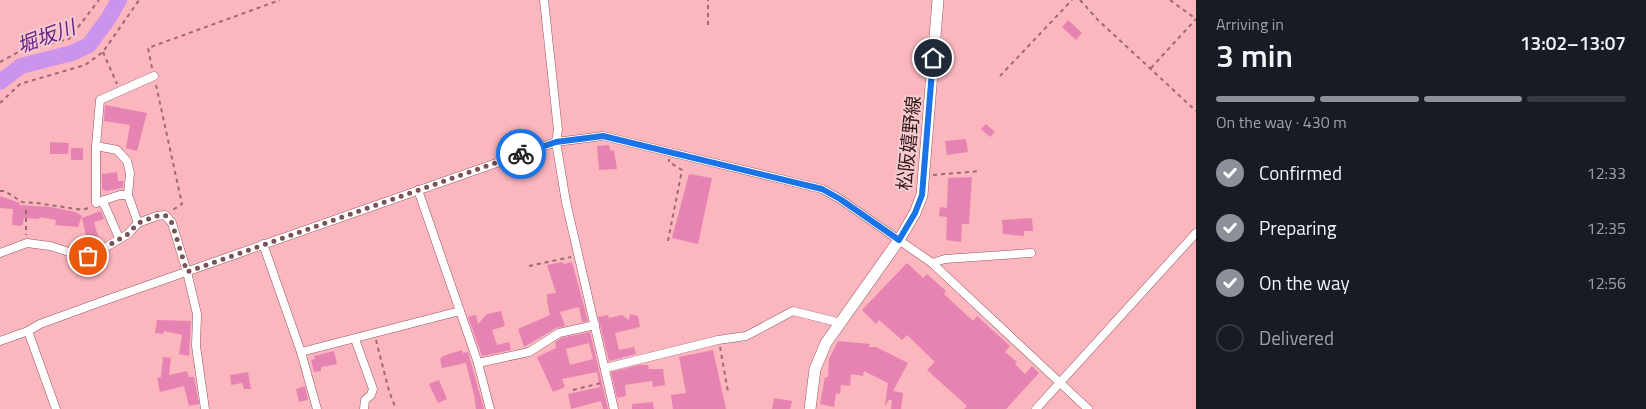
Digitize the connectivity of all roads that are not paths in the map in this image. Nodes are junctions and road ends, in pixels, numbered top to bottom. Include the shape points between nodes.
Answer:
1 (544, 0) edge
2 (938, 0) edge
3 (154, 76) road end
4 (556, 142) junction
5 (96, 146) junction
6 (418, 190) junction
7 (128, 195) junction
8 (98, 202) junction
9 (138, 223) junction
10 (1196, 233) edge
11 (120, 238) junction
12 (899, 240) junction
13 (264, 244) junction
14 (0, 253) edge
15 (1031, 253) dead end
16 (932, 263) junction
17 (187, 272) junction
18 (460, 311) junction
19 (841, 323) junction
20 (595, 324) junction
21 (28, 331) junction
22 (355, 339) junction
23 (0, 341) edge
24 (301, 352) junction
25 (478, 363) junction
26 (605, 368) junction
27 (1060, 382) junction
28 (56, 409) edge
29 (204, 409) edge
30 (317, 409) edge
31 (364, 409) edge
32 (490, 409) edge
33 (614, 409) edge
34 (810, 409) edge
35 (1036, 409) edge
36 (1088, 409) edge

1 - 4 street via 558,130
2 - 12 main road, 松阪嬉野線 via 922,195
3 - 5 street via 100,100
4 - 6 street
4 - 12 street via 603,136 822,189
4 - 20 street via 566,202
5 - 7 street via 117,150 127,161 130,173
5 - 8 street
6 - 13 street
6 - 18 street
7 - 8 street
7 - 9 street
8 - 11 street via 105,206
9 - 11 street
9 - 17 street via 165,215 172,223
10 - 27 street
11 - 14 street via 88,256 27,243
12 - 16 street
12 - 19 main road, 松阪嬉野線
13 - 17 street
13 - 24 street
15 - 16 street via 945,259
16 - 27 street
17 - 21 street
17 - 29 street via 197,314 196,346
18 - 22 street
18 - 25 street
19 - 26 street via 793,311 746,336
19 - 34 main road, 松阪嬉野線 via 826,343 816,369
20 - 25 street via 559,333 529,352
20 - 26 street
21 - 23 street
21 - 28 street
22 - 24 street
22 - 31 street via 372,389
24 - 30 street
25 - 32 street
26 - 33 street
27 - 35 street
27 - 36 street

